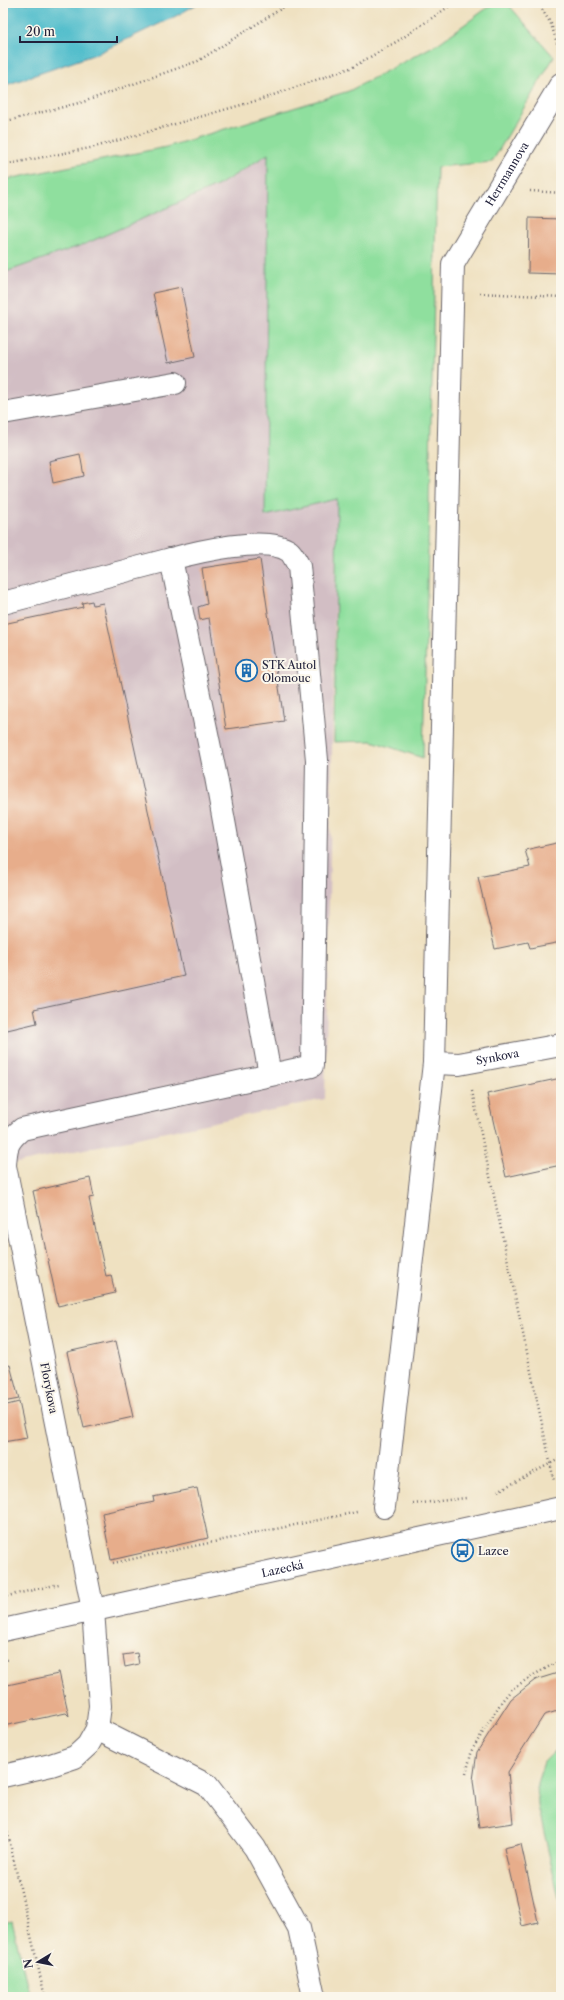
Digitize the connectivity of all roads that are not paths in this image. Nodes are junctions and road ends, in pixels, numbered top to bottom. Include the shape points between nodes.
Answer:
1 (561, 84) edge
2 (175, 383) dead end
3 (3, 413) edge
4 (171, 559) junction
5 (3, 603) edge
6 (561, 1045) edge
7 (434, 1063) junction
8 (270, 1075) junction
9 (5, 1176) edge
10 (384, 1507) road end
11 (561, 1508) edge
12 (93, 1610) junction
13 (3, 1630) edge
14 (97, 1729) junction
15 (3, 1776) edge
16 (314, 1997) edge

1 - 7 street, Herrmannova via 453,264
2 - 3 street
4 - 5 street
4 - 8 street via 216,777
4 - 8 street, Florykova via 245,545 273,544 290,551 299,566 317,760 312,1066
6 - 7 street, Synkova via 466,1063
7 - 10 street
8 - 9 street, Florykova via 22,1129 10,1138 6,1152
9 - 12 street, Florykova
11 - 12 street, Lazecká
12 - 13 street, Lazecká
12 - 14 street, Florykova via 100,1706
14 - 15 street via 88,1745 75,1758
14 - 16 street via 207,1785 255,1848 299,1928

